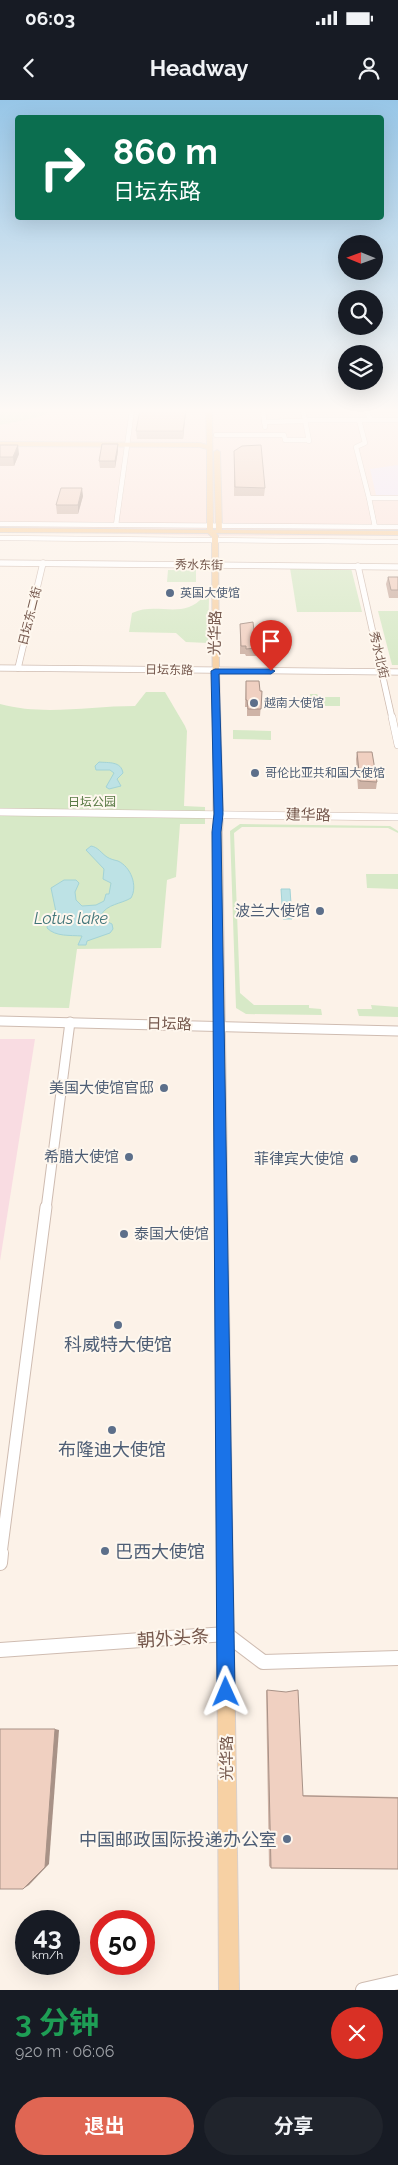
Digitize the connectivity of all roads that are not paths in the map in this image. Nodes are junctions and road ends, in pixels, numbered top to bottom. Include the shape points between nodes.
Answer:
1 (119, 498) edge
2 (212, 498) edge
3 (215, 498) edge
4 (369, 498) edge
5 (0, 524) edge
6 (116, 525) junction
7 (375, 527) junction
8 (398, 527) edge
9 (0, 530) edge
10 (214, 532) junction
11 (398, 535) edge
12 (0, 537) edge
13 (398, 542) edge
14 (0, 563) edge
15 (43, 563) junction
16 (216, 565) junction
17 (358, 566) junction
18 (398, 567) edge
19 (0, 668) edge
20 (18, 668) junction
21 (215, 671) junction
22 (383, 672) junction
23 (398, 672) edge
24 (398, 745) edge
25 (0, 812) edge
26 (219, 814) junction
27 (398, 817) edge
28 (0, 1021) edge
29 (70, 1022) junction
30 (218, 1025) junction
31 (398, 1031) edge
32 (0, 1562) edge
33 (226, 1634) junction
34 (0, 1650) edge
35 (398, 1658) edge
36 (398, 1982) edge
37 (229, 1990) edge
38 (363, 1990) edge

1 - 6 street
2 - 10 main road, 光华路
3 - 10 main road, 光华路
4 - 7 street
5 - 6 street
6 - 10 street
7 - 8 street
7 - 10 street
9 - 10 main road
10 - 11 main road
10 - 12 main road
10 - 13 street
10 - 16 main road, 光华路
14 - 15 street, 秀水东街
15 - 16 street, 秀水东街
15 - 20 street, 日坛东二街
16 - 17 street, 秀水东街
16 - 21 main road, 光华路
17 - 18 street, 秀水东街
17 - 22 street, 秀水北街
19 - 20 street, 日坛东路
20 - 21 street, 日坛东路
21 - 22 street, 日坛东路
21 - 26 main road, 光华路
22 - 23 street, 日坛东路
22 - 24 street, 秀水北街
25 - 26 street, 建华路
26 - 27 street, 建华路
26 - 30 main road, 光华路
28 - 29 street, 日坛路
29 - 30 street, 日坛路
29 - 32 street
30 - 31 street, 日坛路
30 - 33 main road, 光华路
33 - 34 street, 朝外头条
33 - 35 street, 朝外头条 via 263,1662
33 - 37 main road, 光华路
36 - 38 street

